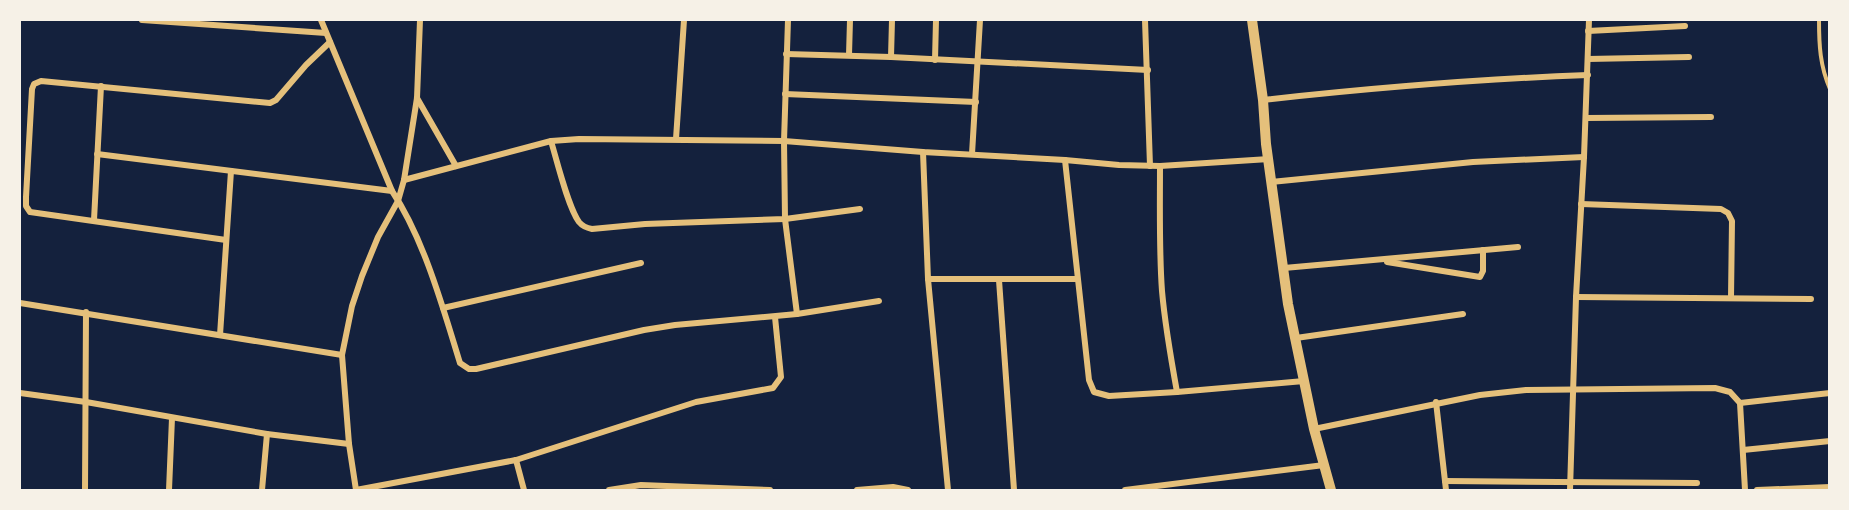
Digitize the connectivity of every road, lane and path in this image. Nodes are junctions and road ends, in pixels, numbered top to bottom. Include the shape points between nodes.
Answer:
1 (142, 20) edge
2 (321, 20) edge
3 (420, 20) edge
4 (684, 20) edge
5 (788, 20) edge
6 (850, 20) edge
7 (892, 20) edge
8 (936, 20) edge
9 (980, 20) edge
10 (1146, 20) edge
11 (1252, 20) edge
12 (1589, 20) edge
13 (1819, 20) edge
14 (1685, 27) dead end
15 (1588, 31) junction
16 (326, 33) junction
17 (330, 42) junction
18 (786, 54) junction
19 (849, 55) junction
20 (891, 57) junction
21 (1689, 57) dead end
22 (1588, 59) junction
23 (935, 60) junction
24 (978, 62) junction
25 (1148, 70) junction
26 (1588, 75) junction
27 (101, 86) junction
28 (1830, 89) edge
29 (785, 94) junction
30 (417, 98) junction
31 (1263, 100) junction
32 (976, 102) junction
33 (1711, 117) dead end
34 (1586, 118) junction
35 (675, 139) junction
36 (551, 141) junction
37 (784, 141) junction
38 (923, 152) junction
39 (97, 154) junction
40 (972, 154) junction
41 (1584, 157) junction
42 (1269, 159) junction
43 (1065, 160) junction
44 (456, 166) junction
45 (1150, 166) junction
46 (1160, 166) junction
47 (231, 171) junction
48 (404, 180) junction
49 (1271, 182) junction
50 (392, 191) junction
51 (398, 201) junction
52 (1581, 204) junction
53 (860, 209) dead end
54 (785, 219) junction
55 (94, 220) junction
56 (226, 240) junction
57 (1518, 247) dead end
58 (1483, 250) junction
59 (1377, 260) junction
60 (641, 262) dead end
61 (1284, 268) junction
62 (928, 279) junction
63 (1077, 279) junction
64 (999, 280) junction
65 (1576, 297) junction
66 (1731, 298) junction
67 (1811, 299) dead end
68 (879, 302) dead end
69 (20, 303) edge
70 (443, 308) junction
71 (86, 312) junction
72 (1463, 314) dead end
73 (797, 315) junction
74 (775, 316) junction
75 (220, 335) junction
76 (1296, 338) junction
77 (342, 355) junction
78 (1304, 381) junction
79 (1572, 391) junction
80 (1177, 392) junction
81 (20, 393) edge
82 (1830, 393) edge
83 (86, 402) junction
84 (1436, 402) junction
85 (1740, 403) junction
86 (172, 418) junction
87 (1314, 429) junction
88 (267, 434) junction
89 (1830, 441) edge
90 (349, 444) junction
91 (1743, 450) junction
92 (516, 460) junction
93 (1324, 465) junction
94 (1445, 482) junction
95 (1570, 482) junction
96 (1697, 483) dead end
97 (1830, 486) edge
98 (85, 490) edge
99 (169, 490) edge
100 (262, 490) edge
101 (524, 490) edge
102 (609, 490) edge
103 (770, 490) edge
104 (857, 490) edge
105 (864, 490) edge
106 (908, 490) edge
107 (948, 490) edge
108 (1014, 490) edge
109 (1125, 490) edge
110 (1331, 490) edge
111 (1446, 490) edge
112 (1570, 490) edge
113 (1746, 490) edge
114 (1757, 490) edge

1 - 16 street
2 - 16 street
3 - 30 street
4 - 35 street
5 - 18 street
6 - 19 street
7 - 20 street
8 - 23 street
9 - 24 street
10 - 25 street
11 - 31 main road
12 - 15 street
13 - 28 lane via 1822,71
14 - 15 street
15 - 22 street
16 - 17 street
17 - 27 street via 270,104
17 - 50 street
18 - 19 street
18 - 29 street
19 - 20 street
20 - 23 street
21 - 22 street
22 - 26 street
23 - 24 street
24 - 25 street
24 - 32 street
25 - 45 street
26 - 31 street via 1452,82
26 - 34 street
27 - 39 street
27 - 55 street via 41,81 34,84 26,197 30,212
29 - 32 street
29 - 37 street
30 - 44 street
30 - 48 street
31 - 42 main road
32 - 40 street
33 - 34 street
34 - 41 street
35 - 36 street
35 - 37 street
36 - 44 street
36 - 54 street via 574,211 585,228
37 - 38 street
37 - 54 street
38 - 40 street
38 - 62 street
39 - 47 street
39 - 55 street
40 - 43 street
41 - 49 street via 1473,162
41 - 52 street
42 - 46 street
42 - 49 main road
43 - 45 street
43 - 63 street
44 - 48 street
45 - 46 street
46 - 80 street via 1162,291
47 - 50 street
47 - 56 street
48 - 51 street
49 - 61 main road
50 - 51 street
51 - 70 street
51 - 77 street via 362,276
52 - 65 street
52 - 66 street via 1721,209 1728,213 1732,221
53 - 54 street
54 - 73 street
55 - 56 street
56 - 75 street
57 - 58 street
58 - 59 street
58 - 59 street via 1480,277
59 - 61 street
60 - 70 street
61 - 76 main road
62 - 64 street
62 - 107 street
63 - 64 street
63 - 80 street via 1089,380 1094,392 1109,396
64 - 108 street
65 - 66 street
65 - 79 street
66 - 67 street
68 - 73 street
69 - 71 street
70 - 74 street via 460,363 469,369 644,330
71 - 75 street
71 - 83 street
72 - 76 street
73 - 74 street
74 - 92 street via 781,376 773,388 696,402
75 - 77 street
76 - 78 main road
77 - 90 street
78 - 80 street
78 - 87 main road
79 - 84 street via 1526,390
79 - 85 street via 1715,388 1730,392
79 - 95 street
81 - 83 street
82 - 85 street
83 - 86 street
83 - 98 street
84 - 87 street
84 - 94 street
85 - 91 street
86 - 88 street
86 - 99 street
87 - 93 main road
88 - 90 street
88 - 100 street
89 - 91 street
90 - 92 street via 356,490
91 - 113 street
92 - 101 street
93 - 109 street
93 - 110 main road
94 - 95 street
94 - 111 street
95 - 96 street
95 - 112 street
97 - 114 street
102 - 103 street via 641,485
104 - 105 street
105 - 106 street

